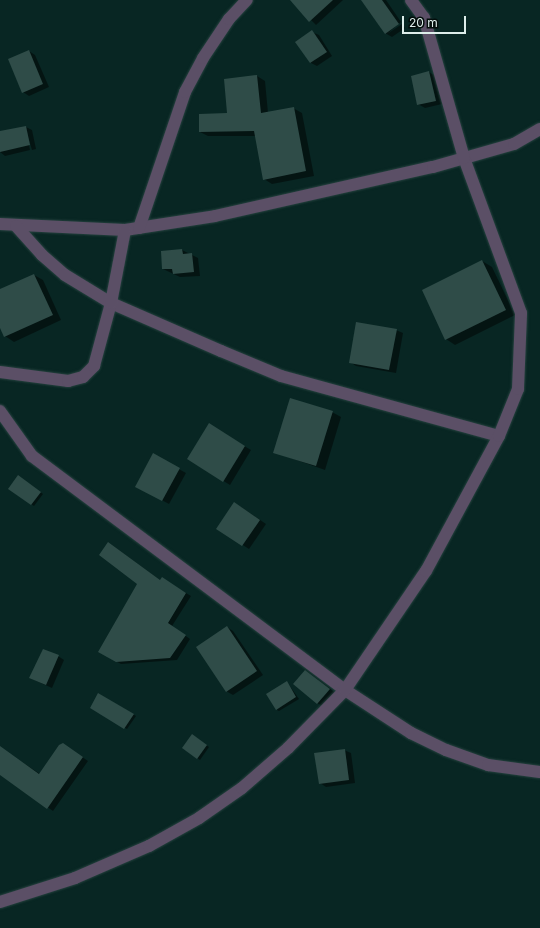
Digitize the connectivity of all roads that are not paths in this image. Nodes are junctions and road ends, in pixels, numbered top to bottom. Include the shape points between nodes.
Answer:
1 (247, 0) edge
2 (411, 0) edge
3 (540, 128) edge
4 (464, 158) junction
5 (0, 224) edge
6 (16, 226) junction
7 (139, 228) junction
8 (125, 230) junction
9 (111, 303) junction
10 (0, 372) edge
11 (0, 410) edge
12 (499, 436) junction
13 (345, 690) junction
14 (540, 772) edge
15 (0, 902) edge

1 - 7 street via 202,58 185,92
2 - 4 street via 424,18
3 - 4 street via 514,144
4 - 7 street via 215,216
4 - 12 street via 520,313 518,389
5 - 6 street
6 - 8 street
6 - 9 street via 65,275
7 - 8 street
8 - 9 street
9 - 10 street via 94,366 83,377 68,381
9 - 12 street via 281,376
11 - 13 street via 32,456
12 - 13 street via 426,571
13 - 14 street via 411,733 446,750 488,765
13 - 15 street via 288,748 242,788 199,818 149,846 75,878

